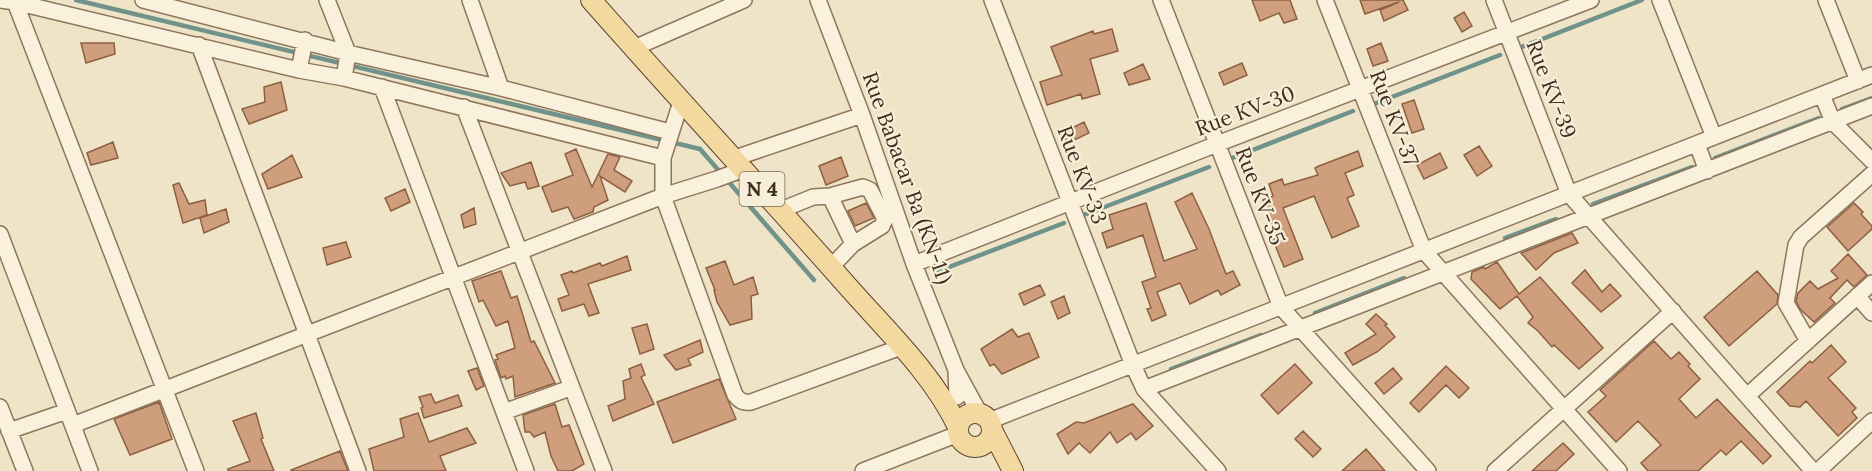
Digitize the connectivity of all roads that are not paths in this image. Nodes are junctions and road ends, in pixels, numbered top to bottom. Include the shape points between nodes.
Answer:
1 (143, 0) edge
2 (327, 0) edge
3 (470, 0) edge
4 (591, 0) edge
5 (744, 0) edge
6 (818, 0) edge
7 (992, 0) edge
8 (1161, 0) edge
9 (1325, 0) edge
10 (1494, 0) edge
11 (1591, 0) edge
12 (1660, 0) edge
13 (1826, 0) edge
14 (7, 1) edge
15 (184, 5) edge
16 (1506, 33) junction
17 (199, 45) junction
18 (634, 48) junction
19 (302, 55) junction
20 (347, 65) junction
21 (1865, 78) edge
22 (382, 87) junction
23 (501, 88) junction
24 (1360, 88) junction
25 (1822, 95) junction
26 (681, 102) junction
27 (1872, 106) edge
28 (464, 107) junction
29 (862, 115) junction
30 (1833, 122) junction
31 (1714, 137) junction
32 (1217, 144) junction
33 (1697, 144) junction
34 (666, 145) junction
35 (1872, 161) edge
36 (737, 166) junction
37 (1707, 171) junction
38 (1872, 174) edge
39 (1569, 194) junction
40 (663, 196) junction
41 (830, 196) junction
42 (1070, 202) junction
43 (781, 210) junction
44 (1588, 216) junction
45 (0, 234) edge
46 (853, 244) junction
47 (1424, 251) junction
48 (519, 253) junction
49 (915, 264) junction
50 (831, 267) junction
51 (1442, 273) junction
52 (453, 279) junction
53 (1872, 283) edge
54 (1857, 296) junction
55 (1281, 307) junction
56 (1673, 312) junction
57 (1872, 313) edge
58 (1300, 328) junction
59 (306, 335) junction
60 (1808, 341) junction
61 (901, 347) junction
62 (1133, 365) junction
63 (957, 369) junction
64 (931, 379) junction
65 (570, 388) junction
66 (1144, 389) junction
67 (165, 390) junction
68 (1747, 396) junction
69 (957, 397) junction
70 (0, 407) edge
71 (1564, 409) junction
72 (504, 412) junction
73 (70, 418) junction
74 (984, 420) junction
75 (1872, 421) edge
76 (9, 431) junction
77 (963, 436) junction
78 (25, 471) edge
79 (90, 471) edge
80 (196, 471) edge
81 (357, 471) edge
82 (526, 471) edge
83 (604, 471) edge
84 (863, 471) edge
85 (1007, 471) edge
86 (1013, 471) edge
87 (1218, 471) edge
88 (1428, 471) edge
89 (1494, 471) edge
90 (1619, 471) edge
91 (1813, 471) edge
92 (1818, 471) edge

1 - 15 street
2 - 20 street
3 - 23 street
4 - 18 main road, N 4
5 - 18 street
6 - 29 street, Rue Babacar Ba (KN-11)
7 - 42 street, Rue KV-33
8 - 32 street, Rue KV-35
9 - 24 street, Rue KV-37
10 - 16 street, Rue KV-39
11 - 16 street, Rue KV-30
12 - 31 street
13 - 21 street
14 - 17 street
14 - 67 street
15 - 19 street
16 - 24 street, Rue KV-30
16 - 39 street, Rue KV-39
17 - 19 street
17 - 59 street
18 - 26 main road, N 4
19 - 20 street
19 - 20 street
20 - 22 street
20 - 23 street
21 - 25 street
22 - 28 street
22 - 52 street
23 - 34 street
24 - 32 street, Rue KV-30
24 - 47 street, Rue KV-37
25 - 30 street
25 - 31 street
26 - 34 street
26 - 36 main road, N 4
27 - 30 street
28 - 34 street
28 - 48 street
29 - 36 street
29 - 49 street, Rue Babacar Ba (KN-11)
30 - 35 street
30 - 37 street
31 - 33 street
32 - 42 street, Rue KV-30
32 - 55 street, Rue KV-35
33 - 37 street
33 - 39 street
34 - 40 street
36 - 40 street via 717,179
36 - 43 main road, N 4
37 - 44 street
38 - 60 street via 1801,237 1793,252 1786,303
39 - 44 street, Rue KV-39
39 - 47 street
40 - 48 street
40 - 61 street via 739,400 751,402
41 - 43 street via 813,197
41 - 46 street
41 - 46 street via 863,187 870,189 885,219 882,226
42 - 49 street, Rue KV-30
42 - 62 street, Rue KV-33
43 - 50 main road, N 4
44 - 51 street
44 - 56 street, Rue KV-39
45 - 73 street
46 - 50 street
47 - 51 street, Rue KV-37
47 - 55 street
48 - 52 street
48 - 65 street
49 - 63 street, Rue Babacar Ba (KN-11)
50 - 61 main road, N 4
51 - 58 street
51 - 71 street, Rue KV-37
52 - 59 street
52 - 72 street
53 - 54 street
54 - 57 street
54 - 60 street
55 - 58 street
55 - 62 street
56 - 68 street, Rue KV-39
56 - 71 street
58 - 66 street
58 - 88 street
59 - 67 street
59 - 81 street
60 - 68 street
61 - 64 main road, N 4
62 - 66 street, Rue KV-33
62 - 74 street
63 - 69 street
63 - 74 street, Rue Babacar Ba (KN-11)
64 - 69 main road, N 4
64 - 77 main road, N 4
65 - 72 street
65 - 83 street
66 - 87 street, Rue KV-33
67 - 73 street
67 - 80 street
68 - 91 street, Rue KV-39
69 - 74 main road, N 4
70 - 76 street
71 - 89 street
71 - 90 street, Rue KV-37
72 - 82 street
73 - 76 street
73 - 79 street
74 - 77 main road via 964,417
74 - 77 main road via 986,443
74 - 86 main road, N 4
75 - 92 street
76 - 78 street
77 - 84 street
77 - 85 main road, N 4

